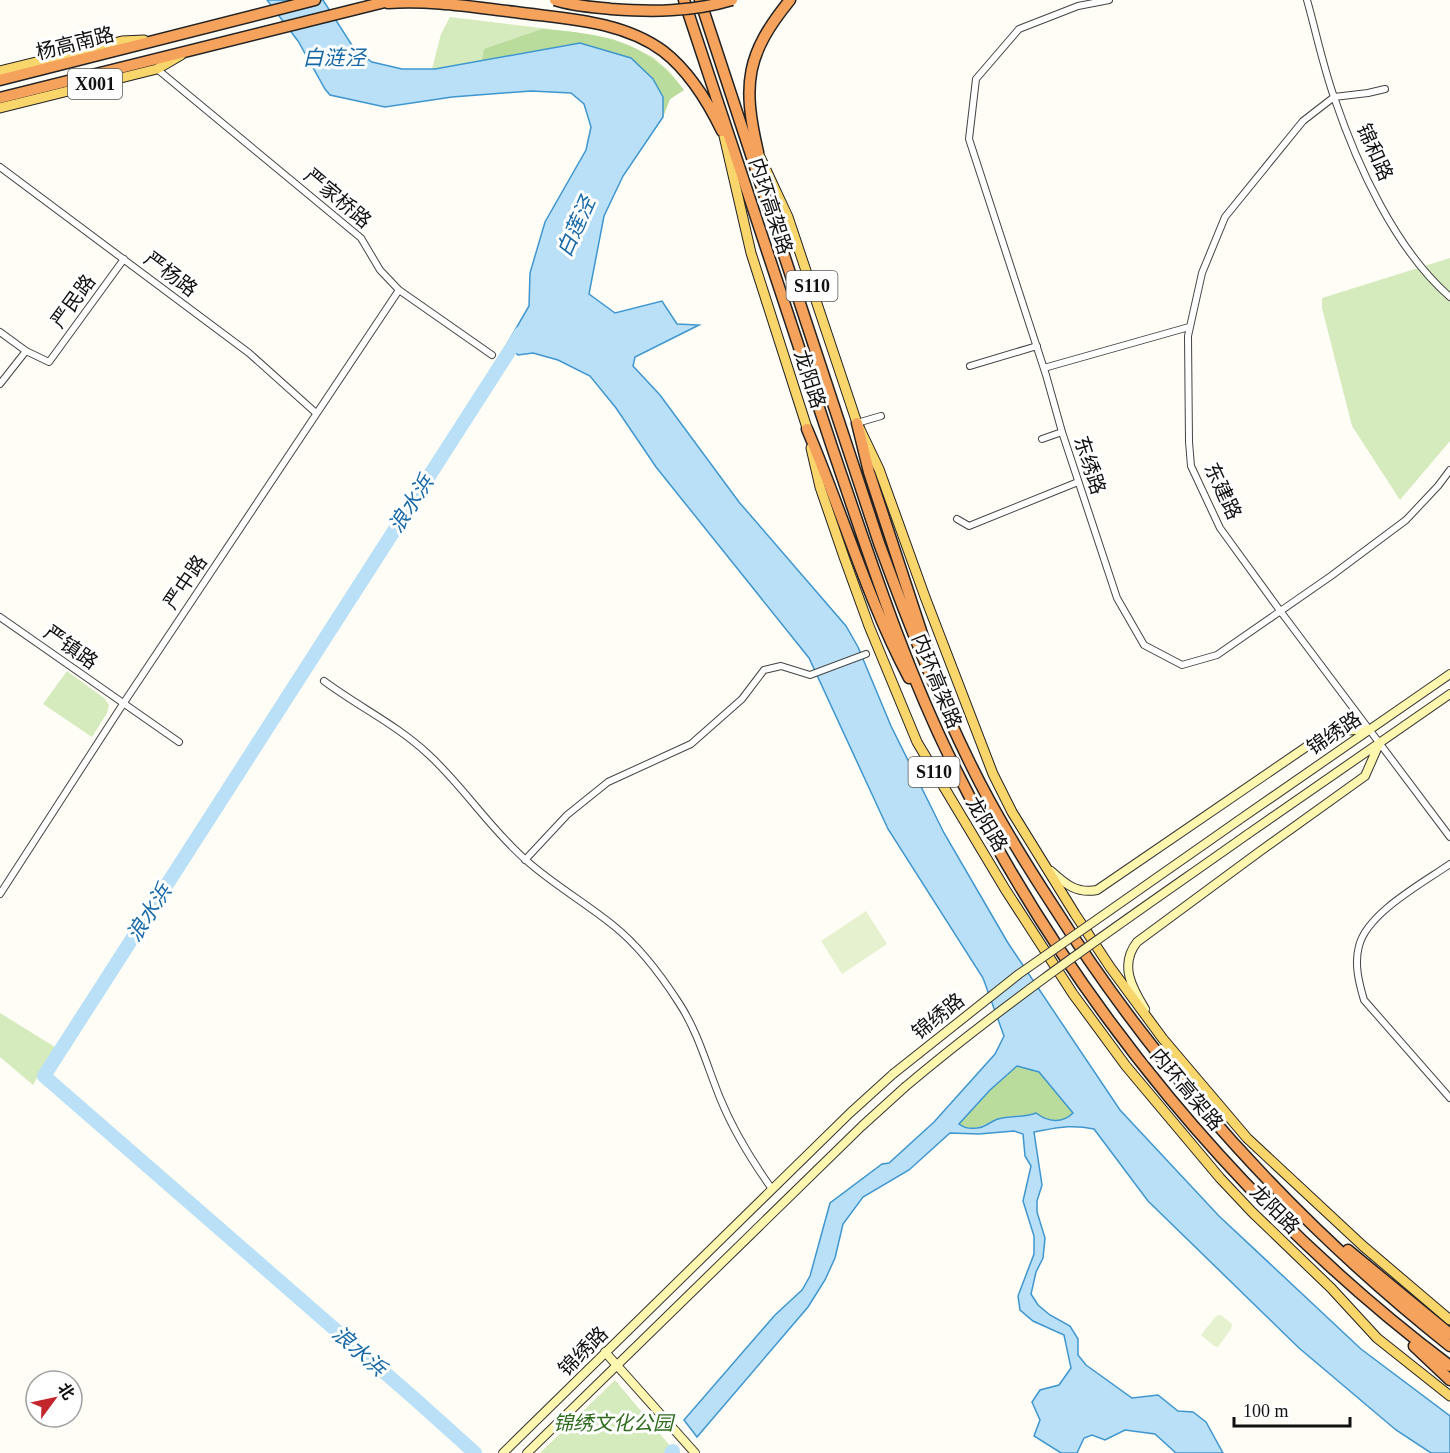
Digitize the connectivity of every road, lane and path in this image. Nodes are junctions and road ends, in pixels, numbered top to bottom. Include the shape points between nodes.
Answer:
1 (315, 0) edge
2 (393, 0) edge
3 (555, 0) edge
4 (680, 0) edge
5 (684, 0) edge
6 (702, 0) edge
7 (732, 0) edge
8 (790, 0) edge
9 (1109, 0) edge
10 (1307, 0) edge
11 (381, 3) junction
12 (158, 40) junction
13 (186, 51) junction
14 (157, 69) junction
15 (0, 71) edge
16 (0, 80) edge
17 (1385, 89) dead end
18 (1334, 97) junction
19 (0, 98) edge
20 (0, 108) edge
21 (724, 135) junction
22 (758, 152) junction
23 (0, 167) edge
24 (124, 260) junction
25 (399, 290) junction
26 (1450, 297) edge
27 (1189, 327) junction
28 (0, 332) edge
29 (1037, 346) junction
30 (26, 351) junction
31 (492, 356) dead end
32 (970, 366) dead end
33 (1044, 369) junction
34 (0, 384) edge
35 (316, 413) junction
36 (881, 416) dead end
37 (857, 423) junction
38 (807, 429) junction
39 (1062, 432) junction
40 (1042, 439) dead end
41 (1450, 470) edge
42 (1078, 482) junction
43 (957, 519) dead end
44 (1281, 612) junction
45 (0, 617) edge
46 (866, 654) dead end
47 (1450, 674) edge
48 (324, 681) dead end
49 (1450, 694) edge
50 (123, 704) junction
51 (954, 729) junction
52 (1370, 729) junction
53 (940, 736) junction
54 (178, 742) dead end
55 (1380, 742) junction
56 (1450, 837) edge
57 (525, 860) junction
58 (1450, 864) edge
59 (1044, 865) junction
60 (0, 894) edge
61 (1175, 1054) junction
62 (1450, 1098) edge
63 (772, 1189) junction
64 (1276, 1190) junction
65 (1363, 1295) junction
66 (1450, 1320) edge
67 (1450, 1334) edge
68 (1450, 1346) edge
69 (606, 1352) junction
70 (617, 1364) junction
71 (1450, 1366) edge
72 (1450, 1380) edge
73 (1450, 1396) edge
74 (506, 1450) edge
75 (527, 1453) edge
76 (695, 1453) edge

1 - 12 highway, 杨高南路 / X001
2 - 11 highway, 杨高南路 / X001
3 - 7 highway, bridge via 645,11 698,8
4 - 21 main road, 龙阳路 / S110
5 - 53 highway, 内环高架路 via 826,429 888,607
6 - 22 main road, 龙阳路 / S110
6 - 51 highway, 内环高架路 via 839,425 905,612
8 - 22 highway via 765,32 750,74 749,108
9 - 29 street, 东绣路 via 1077,6 1019,29 976,79 969,138
10 - 18 street, 锦和路
11 - 13 highway, 杨高南路 / X001
11 - 21 highway via 447,3 628,32 654,45 678,64
12 - 15 main road, 杨高南路 / X001 via 122,41
12 - 16 highway, 杨高南路 / X001
13 - 14 main road, 杨高南路 / X001
13 - 19 highway, 杨高南路 / X001
14 - 20 main road, 杨高南路 / X001
14 - 25 street, 严家桥路 via 361,238 380,270
17 - 18 street
18 - 26 street, 锦和路 via 1363,171 1395,231 1435,284
18 - 27 street, 东建路 via 1303,121 1225,217 1202,273
21 - 38 main road, 龙阳路 / S110 via 754,264
22 - 37 main road, 龙阳路 / S110 via 792,227
23 - 24 street, 严杨路
24 - 30 street, 严民路 via 49,362
24 - 35 street, 严杨路 via 249,353
25 - 31 street, 严家桥路
25 - 35 street, 严中路
27 - 33 street
27 - 44 street, 东建路 via 1191,466 1220,528
28 - 30 street
29 - 32 street
29 - 33 street, 东绣路
30 - 34 street
33 - 39 street, 东绣路
35 - 50 street, 严中路
36 - 37 street
37 - 51 highway via 869,472
37 - 59 main road, 龙阳路 / S110 via 879,469 990,768
38 - 53 highway via 886,628
38 - 73 main road, 龙阳路 / S110 via 820,487 844,557 912,732 1037,941 1126,1066 1220,1178 1377,1338
39 - 40 street
39 - 42 street, 东绣路
41 - 44 street, 东绣路 via 1406,520
42 - 43 street via 969,526
42 - 44 street, 东绣路 via 1117,598 1144,645 1182,665 1217,654
44 - 52 street, 东建路
45 - 50 street, 严镇路
46 - 57 street via 810,675 781,666 764,670 742,699 692,744 608,782 567,815
47 - 52 main road, 锦绣路
48 - 57 street via 395,726 427,753
49 - 55 main road, 锦绣路
50 - 54 street, 严镇路
50 - 60 street, 严中路
51 - 64 highway, 内环高架路 via 1007,832 1098,975 1177,1079
52 - 55 street, 东建路
52 - 59 main road via 1328,732 1097,890 1073,889
52 - 63 main road, 锦绣路, bridge via 1019,974 893,1074
53 - 65 highway, 内环高架路 via 1017,881 1111,1023 1230,1168
55 - 56 street, 东建路
55 - 61 main road via 1365,776 1133,947 1127,964 1130,982
55 - 70 main road, 锦绣路, bridge via 1029,988 945,1053 854,1134
57 - 63 street via 615,927 650,962 680,1004 700,1043 721,1100
58 - 62 street via 1375,917 1359,944 1358,961 1364,1000
59 - 61 main road, 龙阳路 / S110 via 1110,967
61 - 66 main road, 龙阳路 / S110 via 1255,1147
63 - 69 main road, 锦绣路
64 - 67 highway
64 - 68 highway, 内环高架路 via 1345,1257
65 - 71 highway, 内环高架路
65 - 72 highway
69 - 70 main road
69 - 74 main road, 锦绣路
70 - 75 main road, 锦绣路
70 - 76 main road

